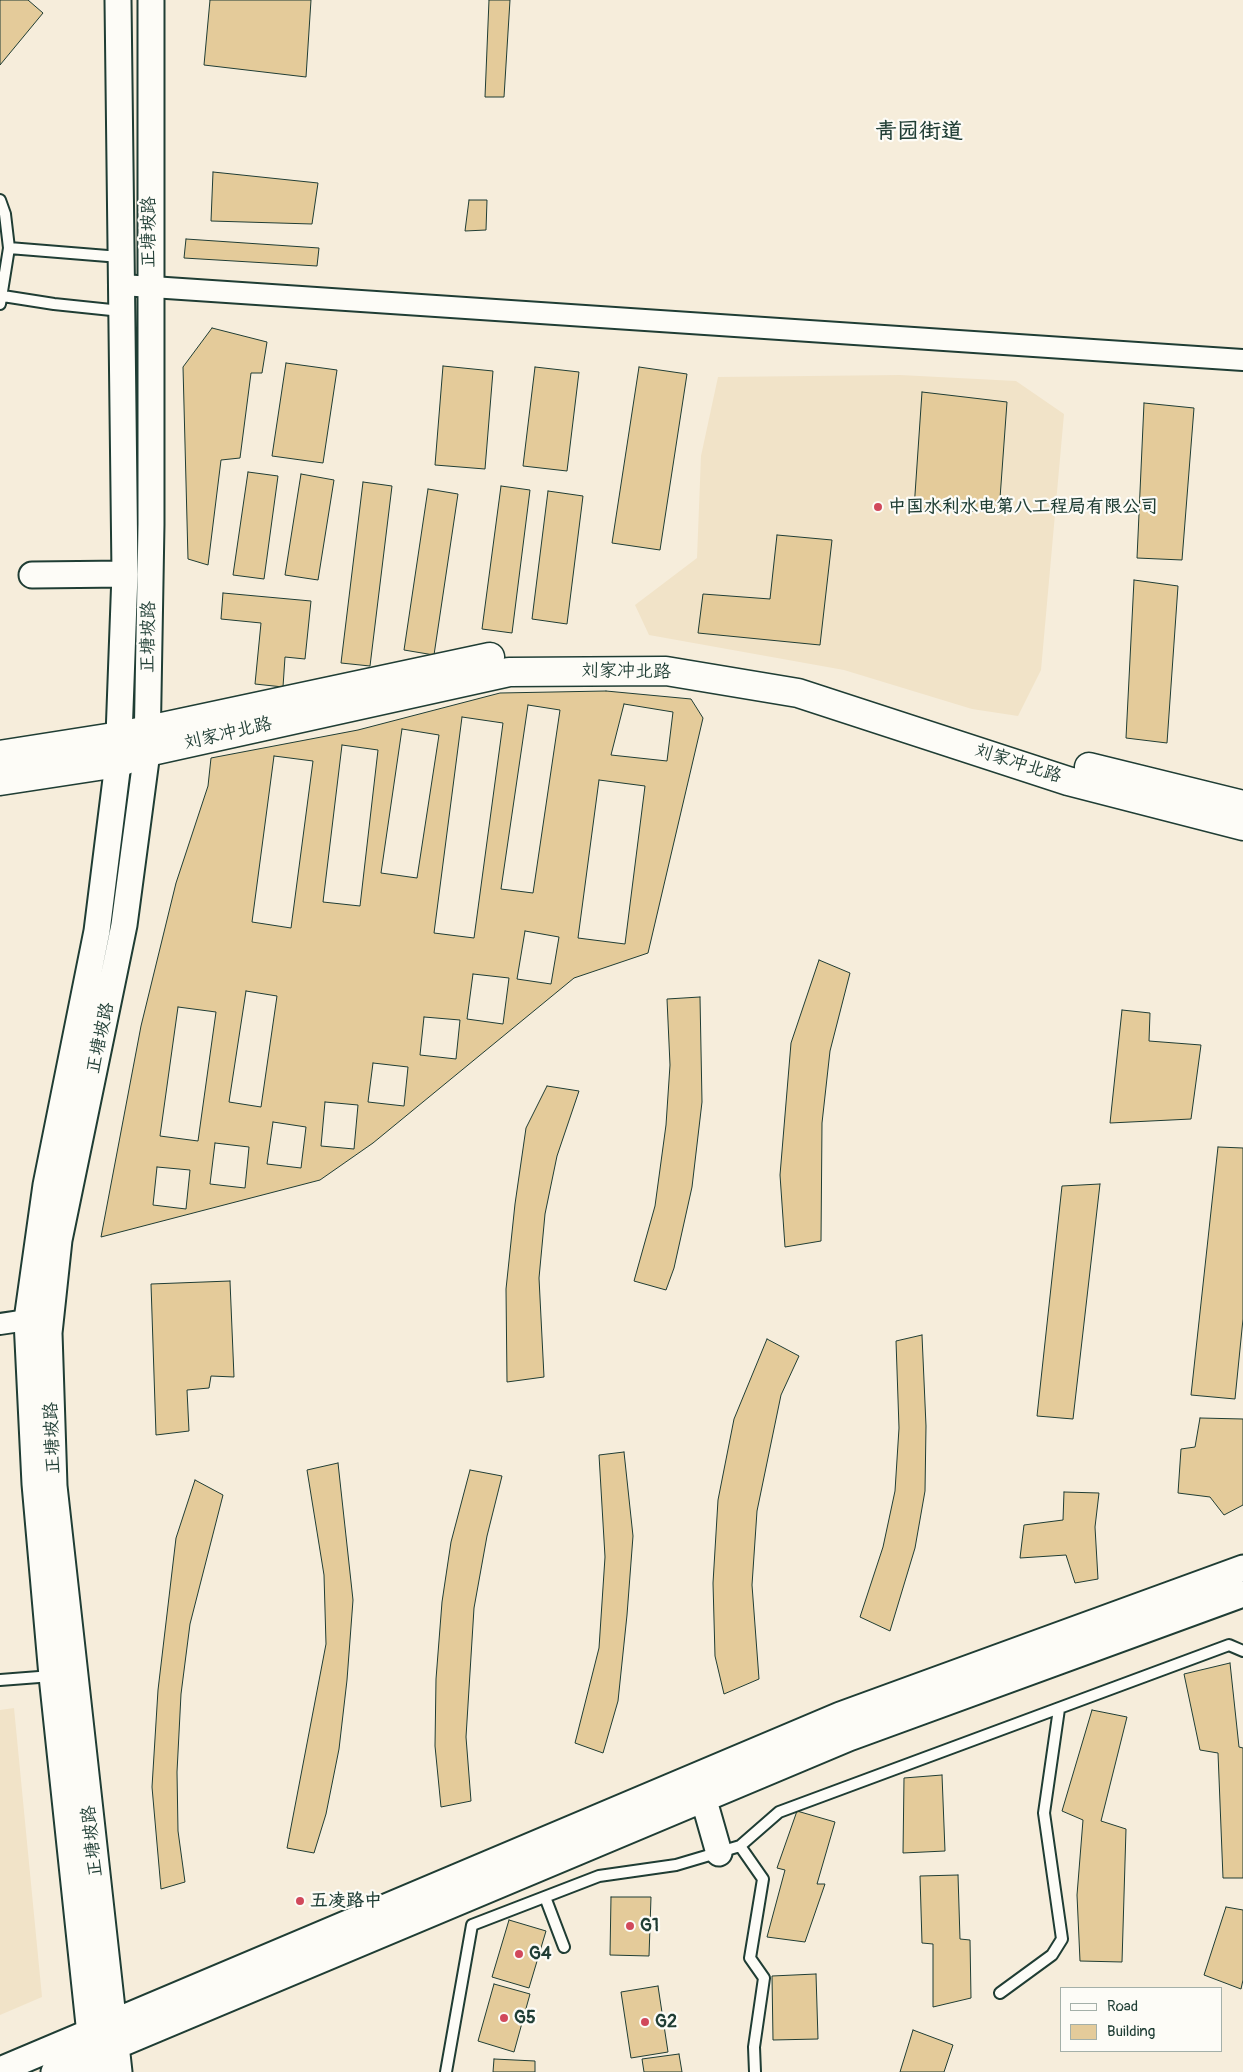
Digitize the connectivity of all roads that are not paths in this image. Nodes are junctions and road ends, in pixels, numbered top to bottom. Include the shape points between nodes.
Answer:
1 (118, 0) edge
2 (151, 0) edge
3 (0, 200) edge
4 (9, 248) junction
5 (122, 257) junction
6 (122, 285) junction
7 (150, 286) junction
8 (1, 300) edge
9 (123, 311) junction
10 (1243, 360) edge
11 (125, 574) junction
12 (32, 575) dead end
13 (120, 736) junction
14 (147, 741) junction
15 (0, 756) edge
16 (118, 763) junction
17 (0, 781) edge
18 (1243, 805) edge
19 (1243, 826) edge
20 (27, 1320) junction
21 (0, 1324) edge
22 (1243, 1568) edge
23 (1243, 1594) edge
24 (1243, 1651) edge
25 (52, 1676) junction
26 (0, 1680) edge
27 (1059, 1709) junction
28 (701, 1788) junction
29 (729, 1850) junction
30 (545, 1897) junction
31 (564, 1947) dead end
32 (1000, 1993) dead end
33 (113, 2020) junction
34 (90, 2030) junction
35 (116, 2045) junction
36 (93, 2063) edge
37 (0, 2070) edge
38 (54, 2072) edge
39 (119, 2072) edge
40 (446, 2072) edge
41 (755, 2072) edge

1 - 5 street, 正塘坡路
2 - 7 street, 正塘坡路
3 - 4 lane
4 - 5 lane
4 - 8 lane
5 - 6 street, 正塘坡路
6 - 7 street
6 - 9 street, 正塘坡路
7 - 10 street
7 - 14 street, 正塘坡路 via 151,524
8 - 9 lane
9 - 11 street, 正塘坡路
11 - 12 street
11 - 13 street, 正塘坡路
13 - 14 main road, 刘家冲北路
13 - 15 main road, 刘家冲北路
13 - 16 street, 正塘坡路
14 - 16 main road, 刘家冲北路
14 - 18 main road, 刘家冲北路 via 507,653 668,652 802,675 1073,763
14 - 19 main road, 刘家冲北路 via 509,672 666,671 798,693 1068,781
14 - 33 street, 正塘坡路 via 124,925 60,1240 49,1333 54,1486
16 - 17 main road, 刘家冲北路
16 - 20 street, 正塘坡路 via 97,931 46,1185
20 - 21 street
20 - 25 street, 正塘坡路 via 35,1484
22 - 28 street via 840,1715
23 - 28 street via 849,1738
24 - 27 lane via 1229,1645
25 - 26 lane
25 - 34 street, 正塘坡路
27 - 29 lane via 779,1812
27 - 32 lane via 1044,1814 1062,1939 1052,1955
28 - 29 street
28 - 33 street
28 - 35 street
29 - 30 lane via 676,1865 599,1876
29 - 41 lane via 763,1879 750,1958 764,1978 754,2047
30 - 31 lane
30 - 40 lane via 472,1925
33 - 34 street
33 - 35 street, 正塘坡路
34 - 36 street, 正塘坡路
34 - 37 street
35 - 36 street
35 - 39 street, 正塘坡路
36 - 38 street

